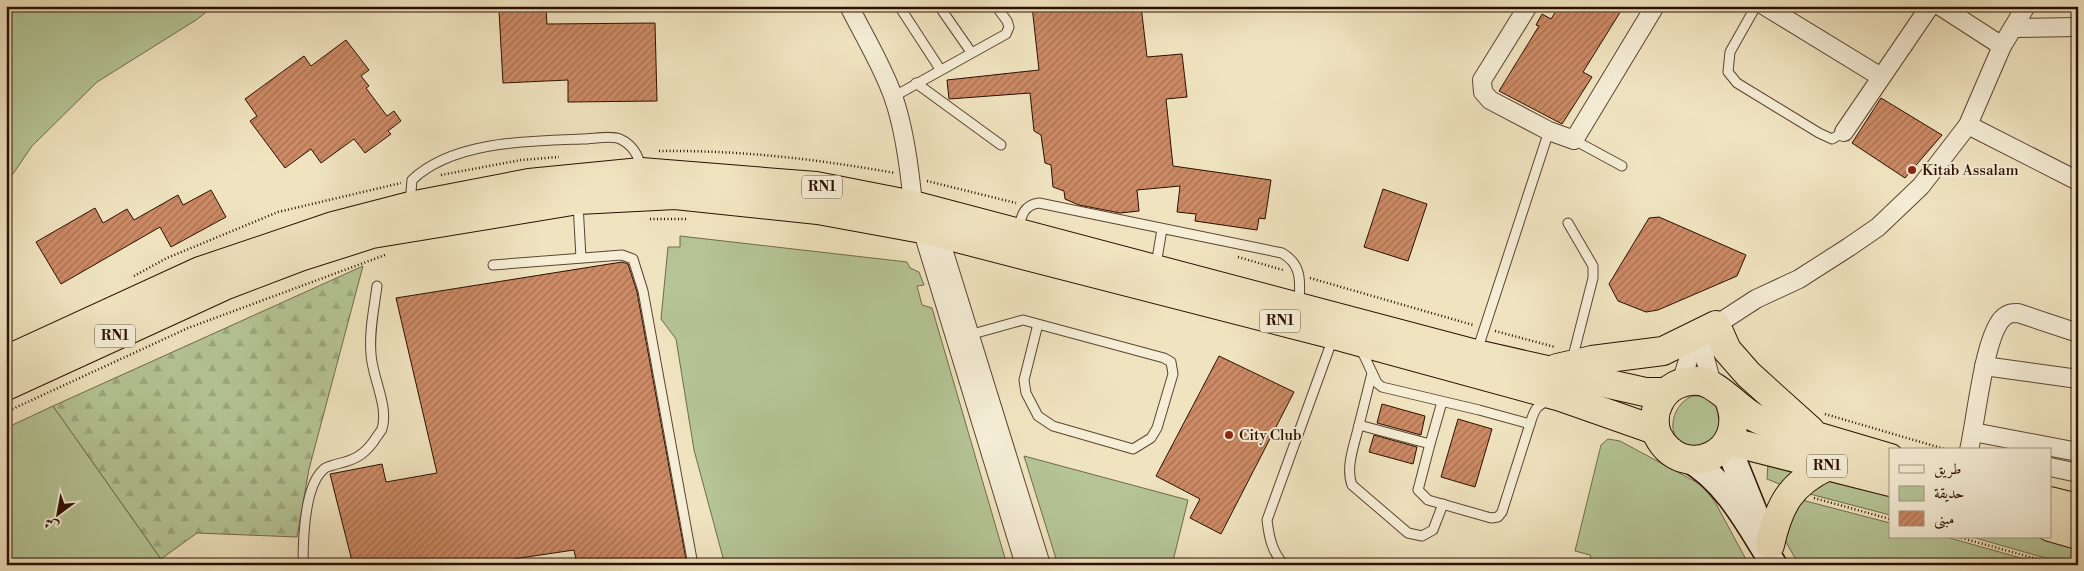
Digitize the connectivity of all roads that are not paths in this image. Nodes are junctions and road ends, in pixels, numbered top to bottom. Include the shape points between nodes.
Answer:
1 (849, 6) edge
2 (899, 6) edge
3 (939, 6) edge
4 (996, 6) edge
5 (1528, 6) edge
6 (1655, 6) edge
7 (1756, 6) edge
8 (1765, 6) edge
9 (1930, 6) edge
10 (2026, 6) edge
11 (1946, 8) edge
12 (2078, 27) edge
13 (2013, 28) junction
14 (2002, 46) junction
15 (971, 52) junction
16 (940, 69) junction
17 (1880, 77) junction
18 (916, 83) junction
19 (893, 97) junction
20 (1968, 125) junction
21 (1549, 131) junction
22 (1844, 132) joint
23 (1574, 140) junction
24 (1001, 145) dead end
25 (638, 162) junction
26 (1622, 166) dead end
27 (2078, 180) edge
28 (411, 193) junction
29 (578, 200) junction
30 (925, 222) junction
31 (1568, 223) dead end
32 (1162, 229) junction
33 (1018, 231) junction
34 (581, 258) junction
35 (493, 265) dead end
36 (1156, 268) junction
37 (377, 286) dead end
38 (1299, 306) junction
39 (1038, 324) junction
40 (1710, 332) junction
41 (2078, 333) edge
42 (969, 335) junction
43 (1346, 339) junction
44 (9, 354) edge
45 (1476, 354) junction
46 (1564, 362) junction
47 (1984, 366) junction
48 (1372, 373) junction
49 (2078, 379) edge
50 (6, 386) edge
51 (1673, 388) junction
52 (1720, 392) junction
53 (1561, 397) junction
54 (1442, 402) junction
55 (1530, 424) junction
56 (1359, 425) junction
57 (1820, 426) junction
58 (1656, 430) junction
59 (1727, 443) junction
60 (1430, 444) junction
61 (1971, 445) edge
62 (2017, 448) edge
63 (2052, 450) edge
64 (2078, 452) edge
65 (1889, 458) edge
66 (1688, 459) junction
67 (1828, 466) junction
68 (2052, 467) edge
69 (2078, 473) edge
70 (1889, 482) edge
71 (2052, 502) edge
72 (1442, 504) junction
73 (2078, 508) edge
74 (2052, 528) edge
75 (2078, 535) edge
76 (1773, 558) edge
77 (303, 565) edge
78 (693, 565) edge
79 (1026, 565) edge
80 (1041, 565) edge
81 (1284, 565) edge

1 - 19 street
2 - 16 lane
3 - 15 lane
4 - 15 lane via 1007,21 1006,34
5 - 21 street via 1481,86 1490,100
6 - 23 street
7 - 22 lane via 1730,52 1728,72 1738,83 1820,133 1832,138
8 - 17 street
9 - 17 street
10 - 13 street
11 - 14 street
12 - 13 street
13 - 14 street
14 - 20 street
15 - 16 lane
16 - 18 lane
17 - 22 street
18 - 19 lane
18 - 24 lane
19 - 30 street
20 - 27 street
20 - 40 street via 1921,186 1878,226 1799,279 1756,299
21 - 23 street
21 - 45 lane
23 - 26 lane
25 - 28 highway, RN1 via 529,183
25 - 28 lane via 619,138 518,142 446,157 421,172
25 - 30 highway, RN1 via 816,186
28 - 44 highway, RN1 via 332,226 200,271
29 - 30 highway, RN1 via 675,195
29 - 34 lane
29 - 50 highway, RN1 via 372,234 300,257 224,286
30 - 33 highway, RN1
30 - 42 street
30 - 43 highway, RN1
30 - 79 street
31 - 46 lane via 1593,266 1593,278
32 - 33 lane via 1033,204 1021,216
32 - 36 lane
32 - 38 lane via 1282,253 1296,264 1300,275
33 - 36 highway, RN1
34 - 35 lane
34 - 78 lane via 622,255 629,256 636,263
36 - 38 highway, RN1
37 - 77 lane via 370,344 384,418 382,430 357,459 325,468 318,475 303,536
38 - 45 highway, RN1
39 - 39 lane via 1171,362 1173,374 1152,438 1133,449 1053,426 1038,416 1026,393 1024,380
39 - 42 lane via 1023,320
40 - 46 highway via 1663,351
40 - 51 street via 1690,357
40 - 52 street via 1705,358
40 - 57 highway via 1748,374
41 - 47 street via 2010,313 1997,325
42 - 80 street
43 - 48 lane
43 - 53 highway, RN1
43 - 81 lane via 1268,520 1270,539
45 - 46 highway, RN1
46 - 51 highway, RN1 via 1645,392
47 - 49 street
47 - 61 street
48 - 54 lane via 1382,387
48 - 56 lane
51 - 52 highway, RN1 via 1702,381
51 - 58 highway via 1659,402 1655,414
52 - 57 highway, RN1 via 1754,418
52 - 59 highway via 1734,421
53 - 55 lane via 1540,403
53 - 58 highway, RN1
54 - 55 lane
54 - 60 lane
55 - 72 lane via 1498,517 1491,518
56 - 60 lane
56 - 72 lane via 1350,467 1352,485 1408,533 1415,535 1422,536 1433,530
57 - 65 highway, RN1
58 - 66 highway via 1667,448
59 - 66 highway via 1714,455
59 - 67 highway, RN1
59 - 76 street
60 - 72 lane via 1418,490 1428,500
61 - 62 street
63 - 64 street
66 - 76 street via 1718,482
67 - 70 highway, RN1
67 - 76 highway via 1802,482 1786,499 1778,517
68 - 69 street
71 - 73 highway
74 - 75 highway

